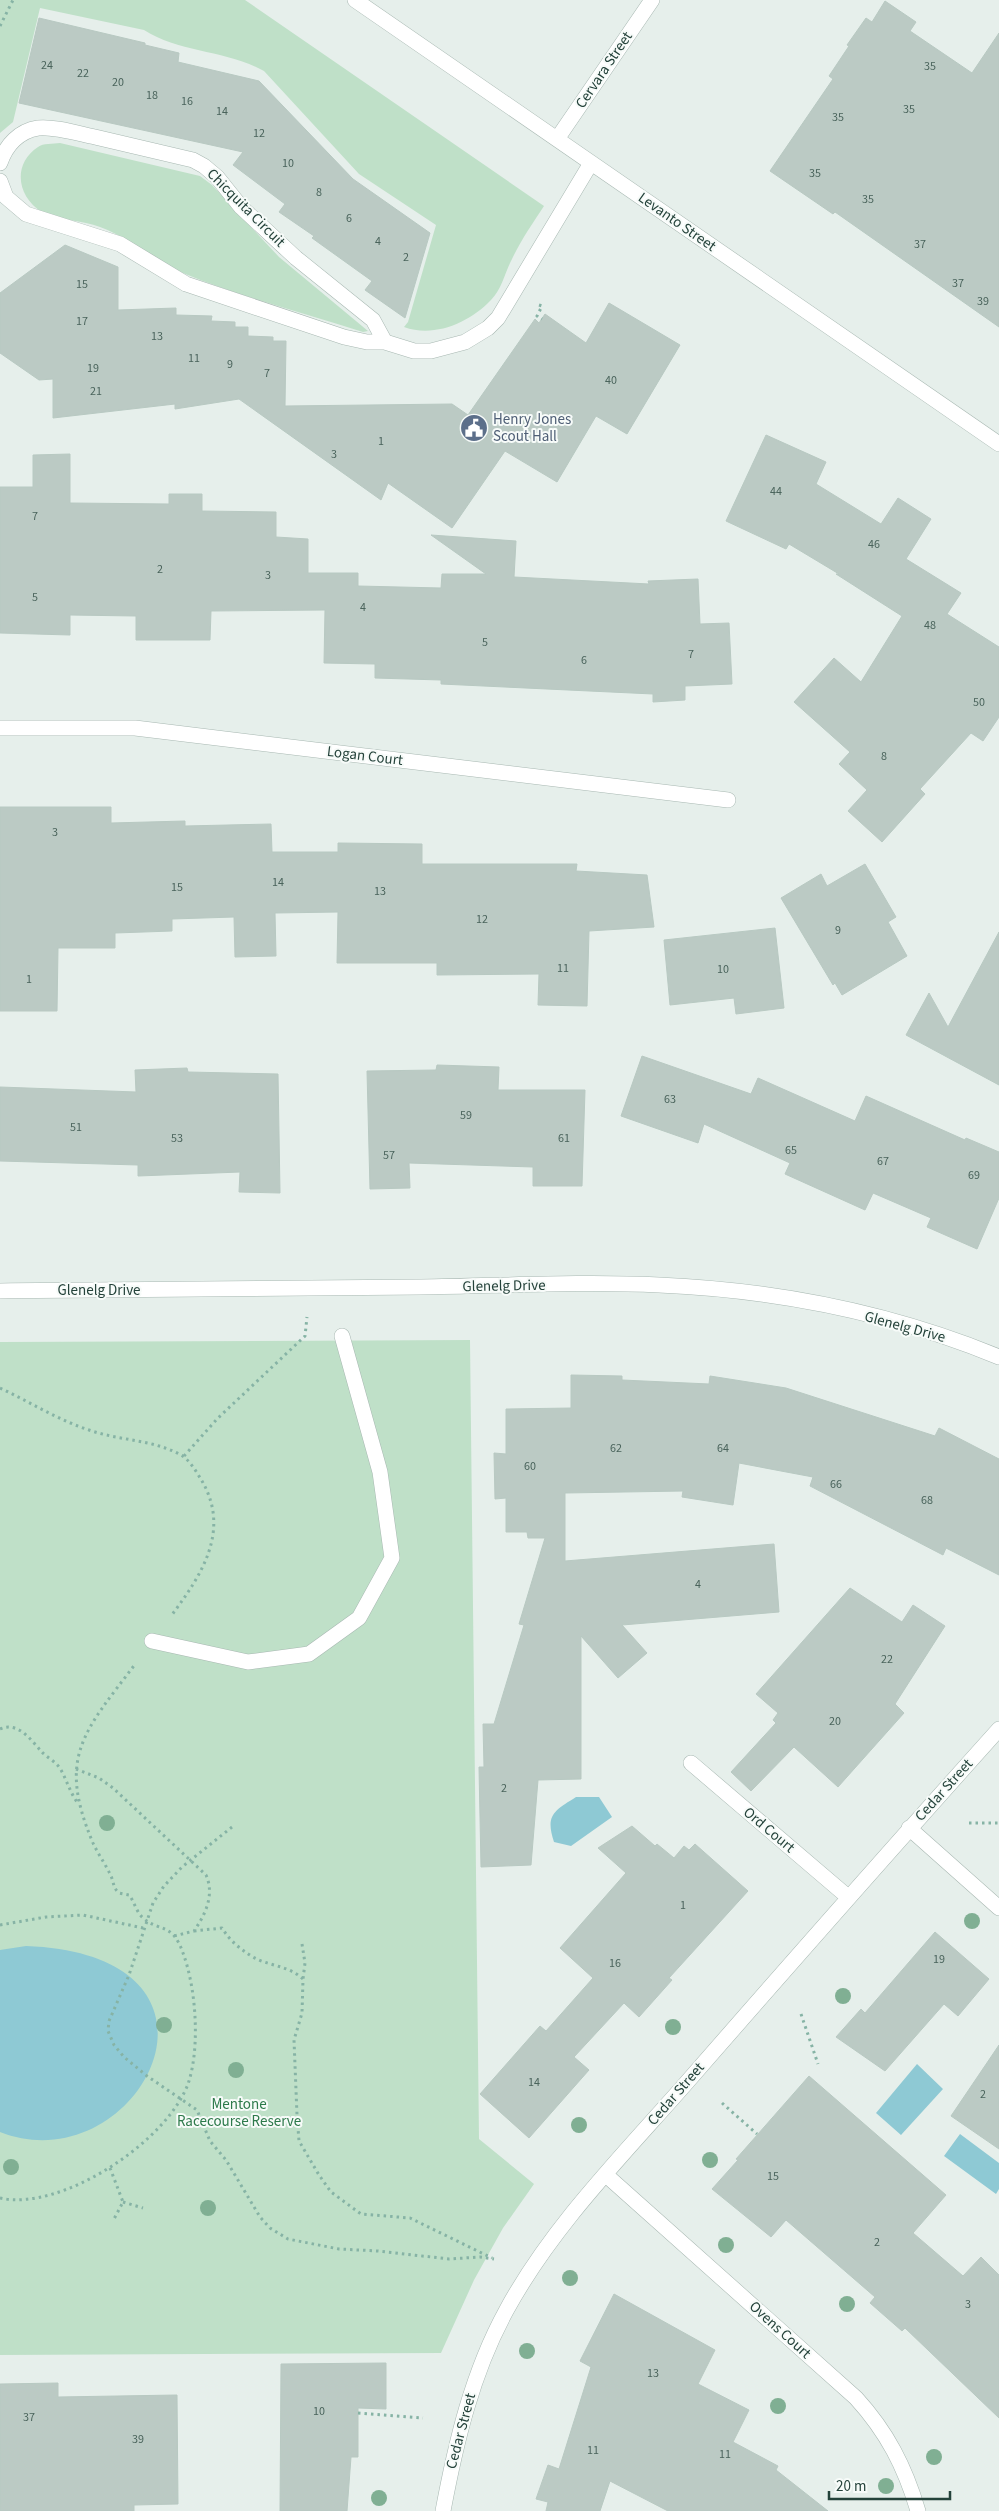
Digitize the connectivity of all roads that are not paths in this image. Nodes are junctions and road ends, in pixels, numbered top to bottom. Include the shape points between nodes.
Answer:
1 (355, 0) edge
2 (652, 0) edge
3 (557, 139) junction
4 (0, 162) edge
5 (591, 163) junction
6 (0, 181) edge
7 (385, 342) junction
8 (999, 444) edge
9 (0, 728) edge
10 (728, 800) dead end
11 (0, 1291) edge
12 (342, 1336) dead end
13 (999, 1357) edge
14 (152, 1641) road end
15 (999, 1729) edge
16 (691, 1763) dead end
17 (909, 1828) junction
18 (848, 1897) junction
19 (999, 1908) edge
20 (606, 2175) junction
21 (442, 2511) edge
22 (918, 2511) edge

1 - 3 street, Levanto Street
2 - 3 street, Cervara Street
3 - 5 street, Levanto Street
4 - 7 street, Chicquita Circuit via 8,145 21,134 39,128 72,132 193,160 217,177 242,207 296,258 373,320
5 - 7 street via 506,308 488,328 465,342 431,351 414,351
5 - 8 street, Levanto Street
6 - 7 street via 6,196 26,214 120,244 186,284 344,337
9 - 10 street, Logan Court via 135,728
11 - 13 street, Glenelg Drive via 592,1284 706,1288 762,1293 821,1304 925,1331
12 - 14 street via 380,1472 392,1558 359,1618 309,1654 248,1662
15 - 17 street, Cedar Street
16 - 18 street, Ord Court
17 - 18 street, Cedar Street
17 - 19 street
18 - 20 street, Cedar Street
20 - 21 street, Cedar Street via 539,2259 505,2313 480,2367 453,2456
20 - 22 street, Ovens Court via 856,2398 891,2443

